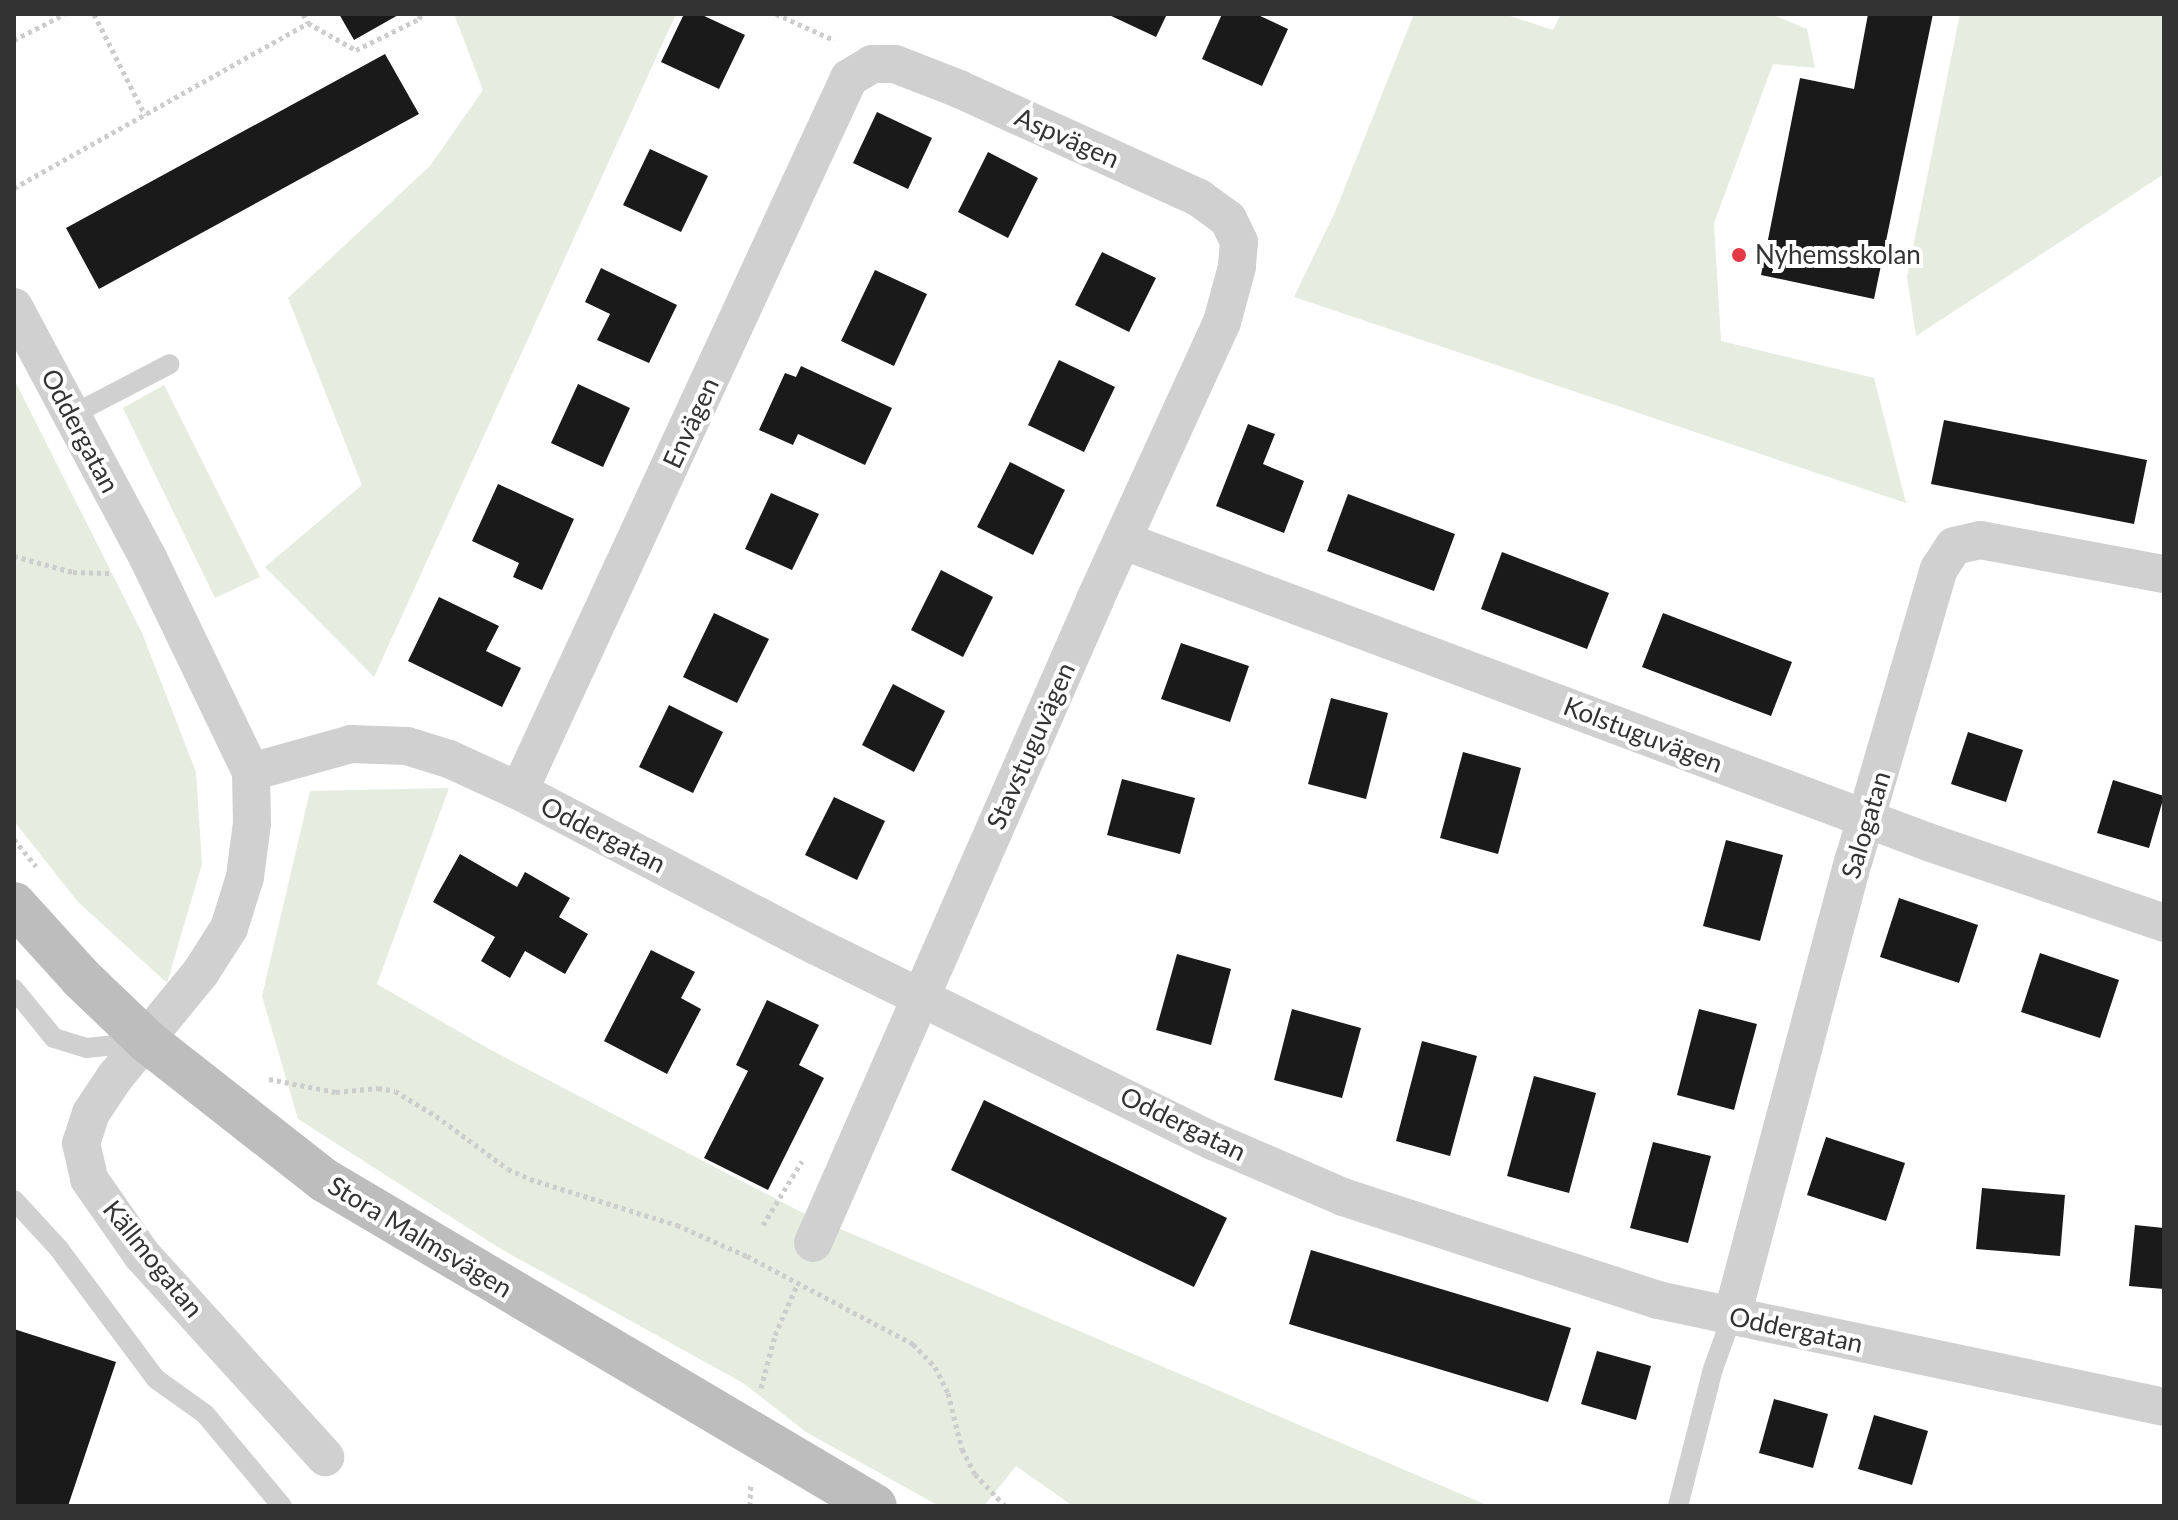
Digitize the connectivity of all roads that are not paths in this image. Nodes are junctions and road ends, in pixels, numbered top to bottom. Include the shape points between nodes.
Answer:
1 (872, 64) joint
2 (1238, 246) joint
3 (14, 307) edge
4 (170, 364) dead end
5 (72, 415) junction
6 (1124, 541) junction
7 (2164, 574) edge
8 (251, 772) junction
9 (519, 791) junction
10 (1869, 819) junction
11 (28, 888) edge
12 (2164, 923) edge
13 (14, 989) edge
14 (924, 998) junction
15 (148, 1042) junction
16 (14, 1200) edge
17 (813, 1243) road end
18 (1732, 1316) junction
19 (2164, 1407) edge
20 (325, 1457) dead end
21 (282, 1506) edge
22 (875, 1506) edge
23 (1678, 1506) edge

1 - 2 street, Aspvägen via 895,64 959,89 1199,198 1228,219
1 - 9 street, Envägen via 849,78
2 - 6 street, Stavstuguvägen via 1222,322
3 - 5 street, Oddergatan
4 - 5 lane
5 - 8 street, Oddergatan
6 - 10 street, Kolstuguvägen
6 - 14 street, Stavstuguvägen
7 - 10 street, Salogatan via 1980,540 1954,546 1939,569
8 - 9 street, Oddergatan via 351,744 407,746
8 - 15 street, Oddergatan via 245,877 229,928
9 - 14 street, Oddergatan
10 - 12 street, Kolstuguvägen
10 - 18 street, Salogatan
11 - 15 street, Stora Malmsvägen via 81,978
13 - 15 lane via 54,1038 87,1048
14 - 17 street, Stavstuguvägen
14 - 18 street, Oddergatan via 1213,1141 1343,1197 1658,1300
15 - 20 street, Källmogatan via 91,1113 81,1143 89,1179 142,1255
15 - 22 street, Stora Malmsvägen via 324,1180
16 - 21 lane via 59,1249 156,1379 205,1414
18 - 19 street, Oddergatan
18 - 23 lane

